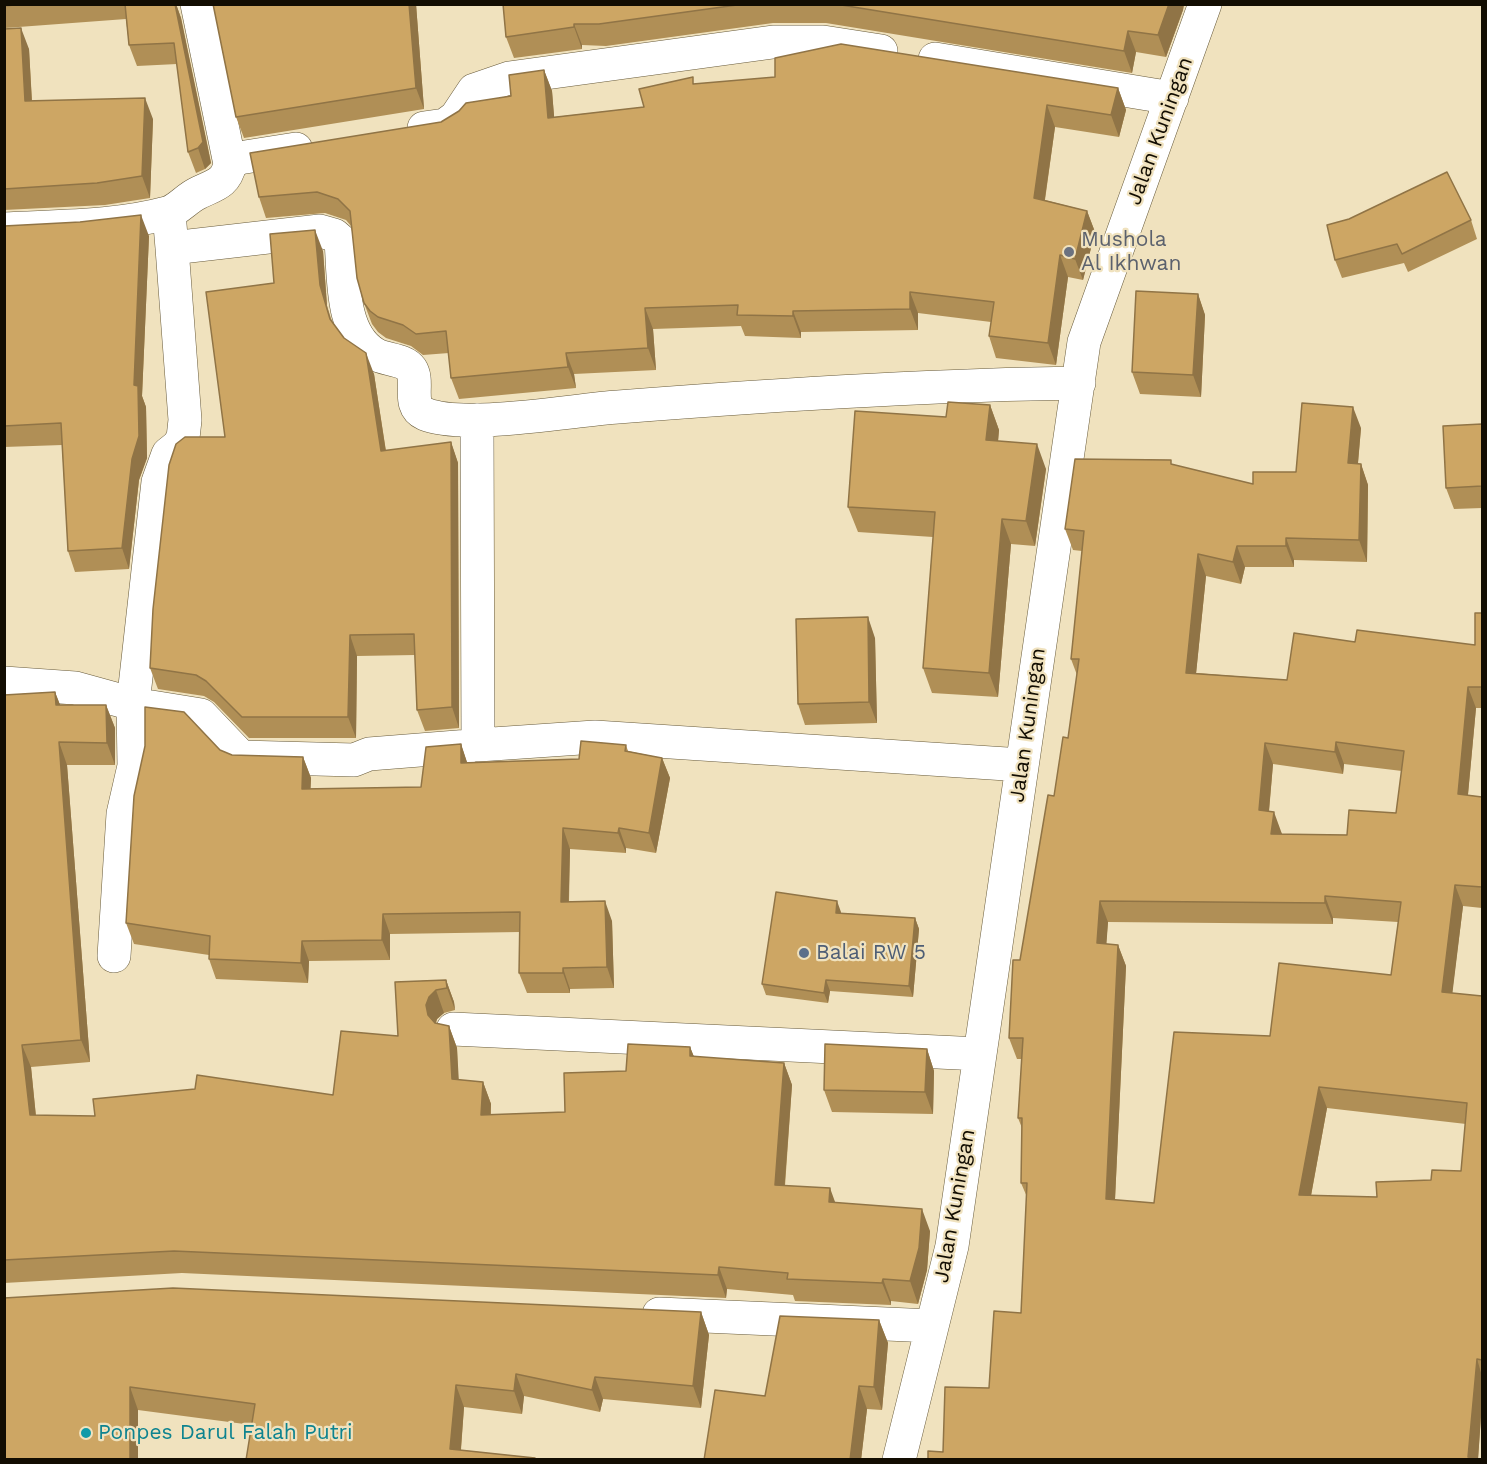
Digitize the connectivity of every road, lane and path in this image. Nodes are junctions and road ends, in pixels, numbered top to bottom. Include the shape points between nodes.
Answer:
1 (197, 4) edge
2 (1206, 4) edge
3 (1172, 98) junction
4 (391, 134) edge
5 (321, 145) edge
6 (230, 164) junction
7 (169, 213) junction
8 (4, 229) edge
9 (172, 248) junction
10 (1079, 383) junction
11 (477, 420) junction
12 (4, 683) edge
13 (133, 704) junction
14 (478, 745) junction
15 (1022, 765) junction
16 (114, 956) dead end
17 (453, 1029) dead end
18 (980, 1054) junction
19 (634, 1312) edge
20 (933, 1326) junction
21 (899, 1460) edge

1 - 6 street
2 - 3 street, Jalan Kuningan
3 - 4 street via 824,42 773,42 509,78 474,90 456,117 445,124
3 - 10 street, Jalan Kuningan via 1084,342
5 - 6 street via 239,158
6 - 7 street via 228,176 218,186 197,194
7 - 8 street via 89,225
7 - 9 street
9 - 11 street via 320,231 334,234 341,241 345,299 354,330 367,349 406,364 412,371 416,406 422,413
9 - 13 street via 185,420 183,438 168,454 158,482
10 - 11 street via 911,387
10 - 15 street, Jalan Kuningan
11 - 14 street
12 - 13 street via 75,688
13 - 14 street via 201,715 241,757 354,760 369,754
13 - 16 street via 134,766 123,814
14 - 15 street via 595,737
15 - 18 street, Jalan Kuningan
17 - 18 street
18 - 20 street, Jalan Kuningan via 952,1246
19 - 20 street
20 - 21 street, Jalan Kuningan

